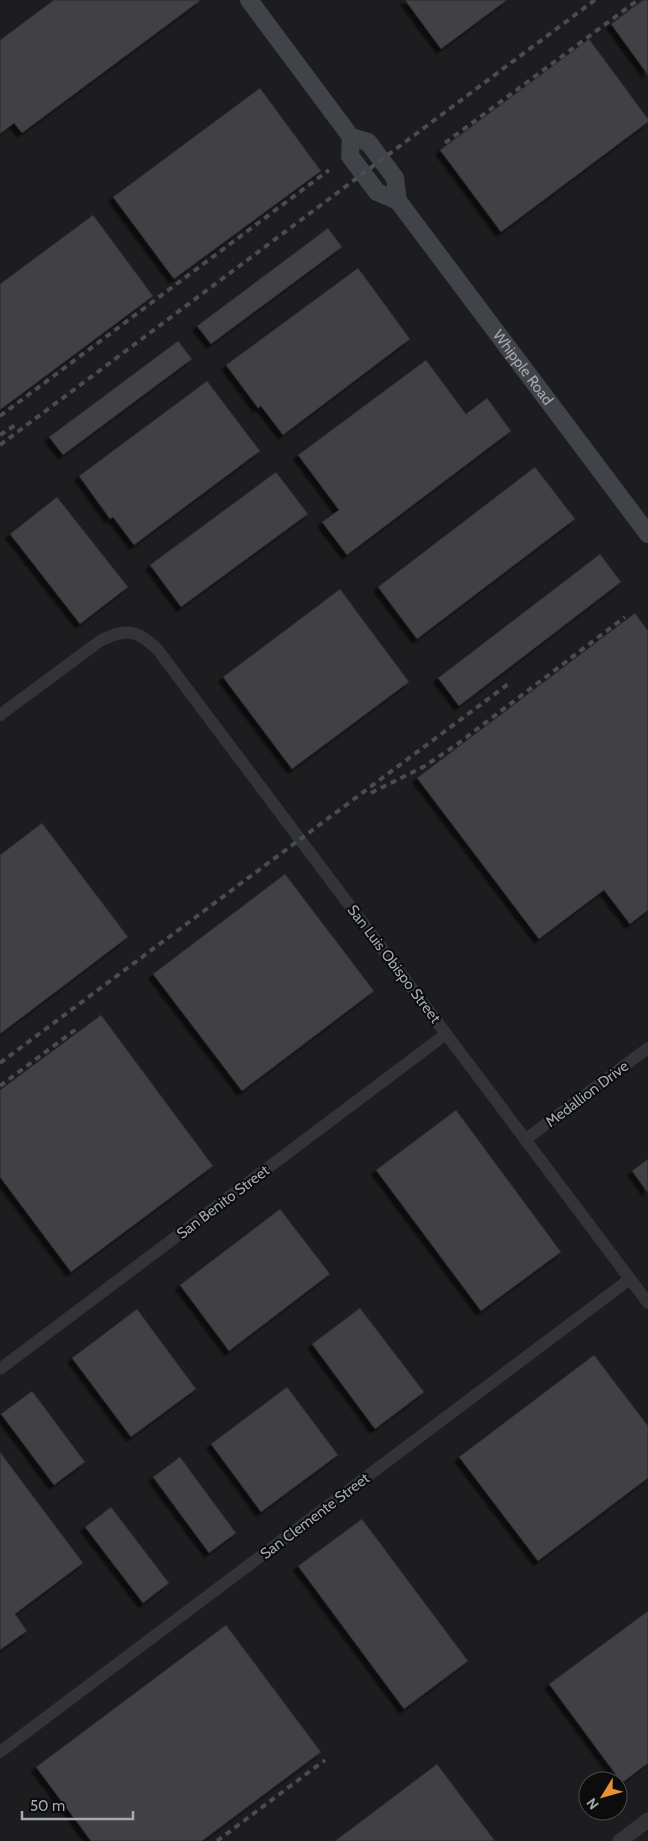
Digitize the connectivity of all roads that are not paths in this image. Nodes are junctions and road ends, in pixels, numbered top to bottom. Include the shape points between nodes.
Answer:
1 (249, 0) edge
2 (648, 534) edge
3 (0, 715) edge
4 (446, 1034) junction
5 (648, 1048) edge
6 (526, 1140) junction
7 (630, 1279) junction
8 (648, 1303) edge
9 (0, 1369) edge
10 (0, 1752) edge
11 (648, 1820) edge
12 (620, 1841) edge

1 - 2 main road, Whipple Road via 351,137 368,142 395,178 398,201
3 - 4 street, San Luis Obispo Street via 116,633 133,632 146,638
4 - 6 street, San Luis Obispo Street
4 - 9 street, San Benito Street
5 - 6 street, Medallion Drive
6 - 7 street, San Luis Obispo Street
7 - 8 street, San Luis Obispo Street
7 - 10 street, San Clemente Street
11 - 12 street

